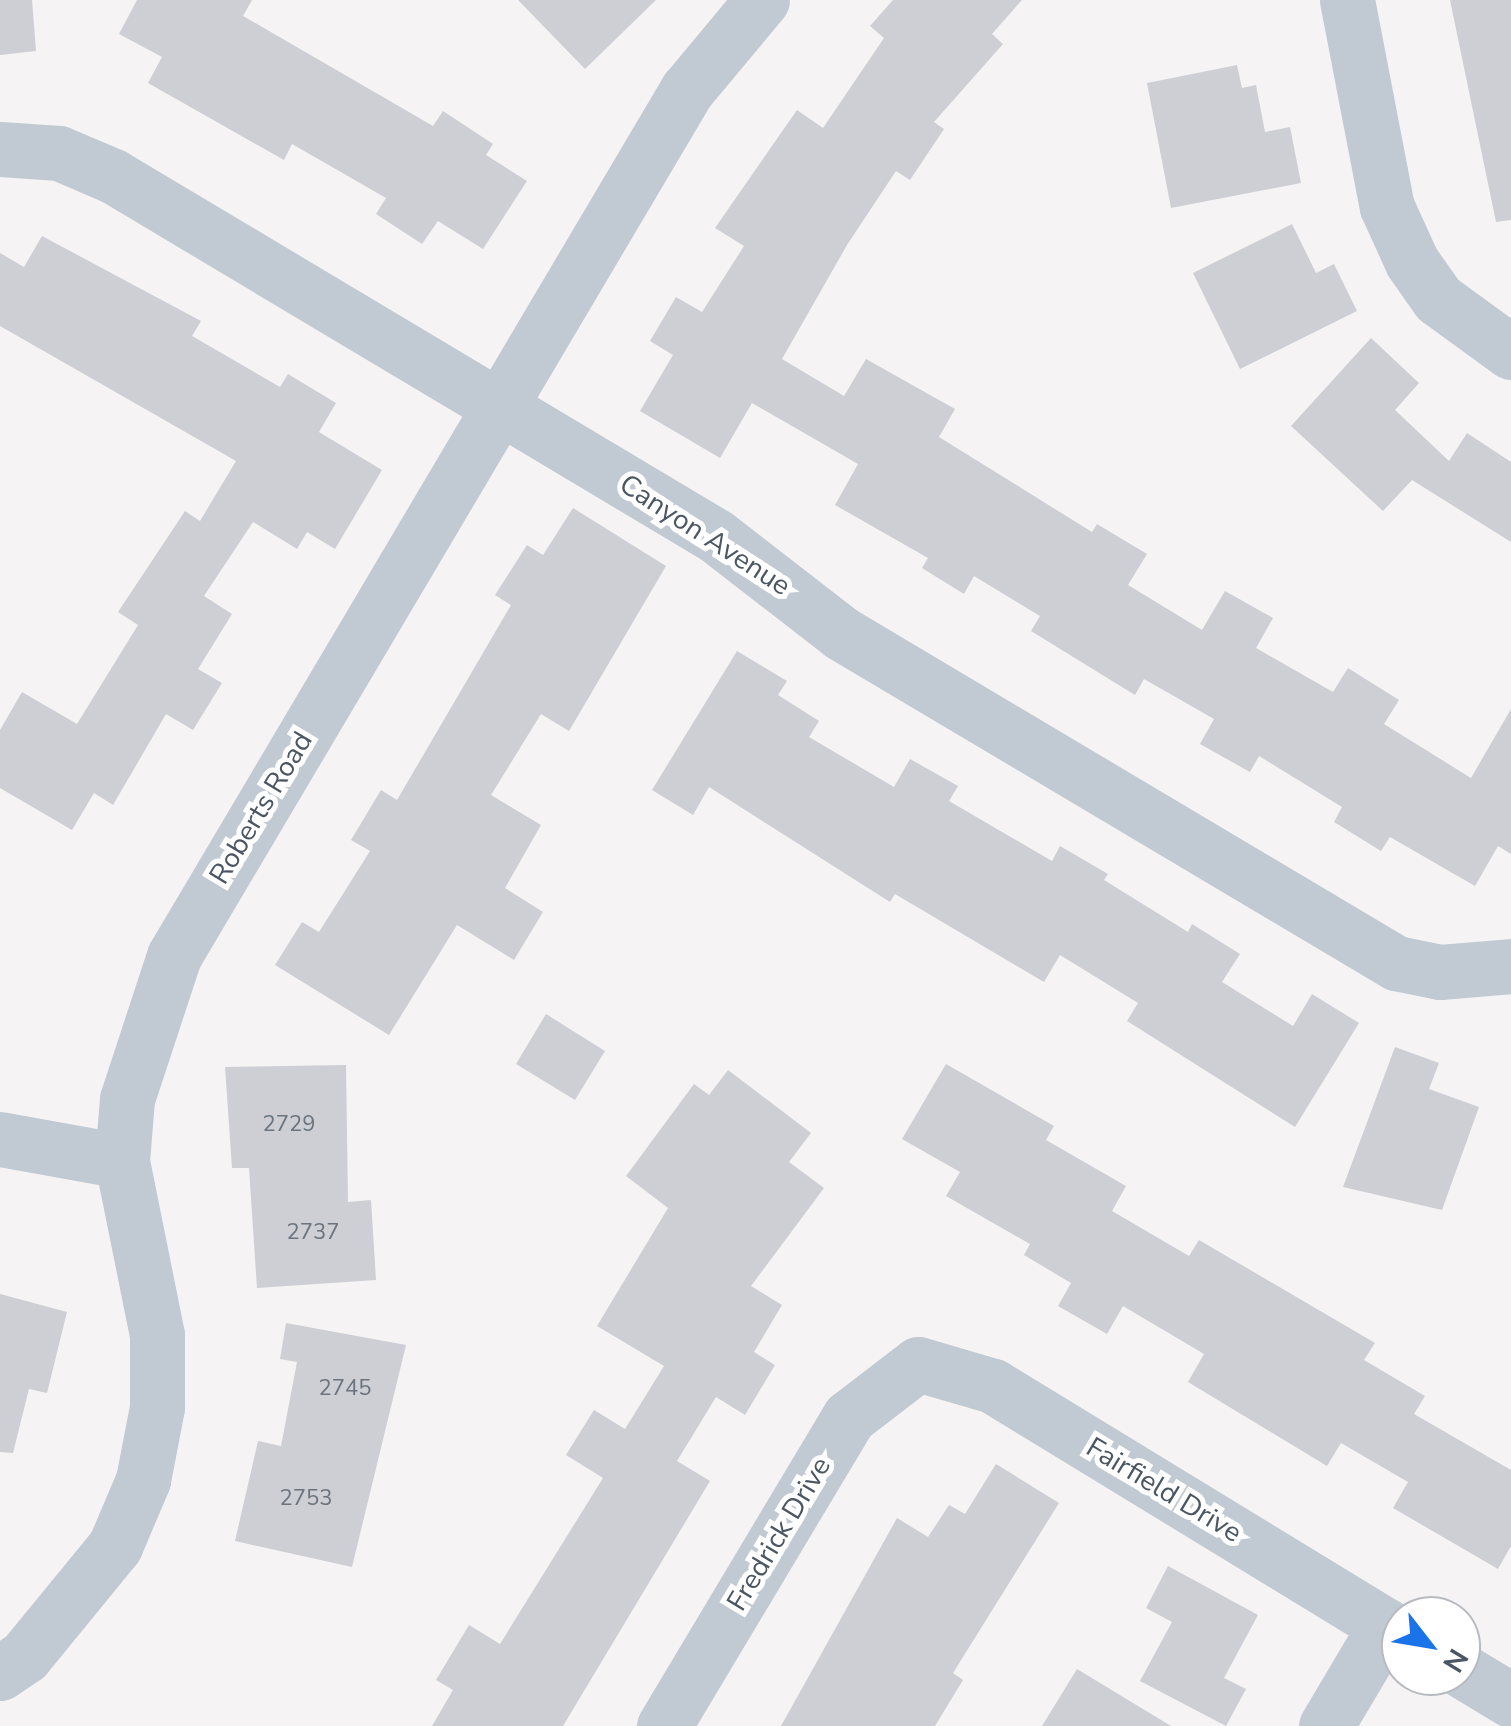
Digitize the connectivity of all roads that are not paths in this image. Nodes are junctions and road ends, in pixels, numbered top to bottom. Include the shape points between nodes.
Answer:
1 (762, 0) edge
2 (1347, 0) edge
3 (0, 149) edge
4 (1511, 352) edge
5 (499, 406) junction
6 (1511, 966) edge
7 (0, 1138) edge
8 (122, 1161) junction
9 (918, 1364) joint
10 (1381, 1623) edge
11 (1381, 1647) edge
12 (0, 1672) edge
13 (1481, 1682) edge
14 (1511, 1700) edge
15 (664, 1726) edge
16 (1326, 1726) edge

1 - 5 street, Roberts Road via 687,90
2 - 4 street via 1387,207 1412,262 1438,299
3 - 5 street, Canyon Avenue via 59,154 113,176
5 - 6 street, Canyon Avenue via 775,575 841,633 1396,963 1440,972
5 - 8 street, Roberts Road via 174,956 127,1099
7 - 8 street
8 - 12 street, Roberts Road via 157,1335 157,1406 143,1480 115,1546 25,1656
9 - 10 street, Fairfield Drive via 993,1386
9 - 15 street, Fredrick Drive via 849,1417
11 - 16 street
13 - 14 street

